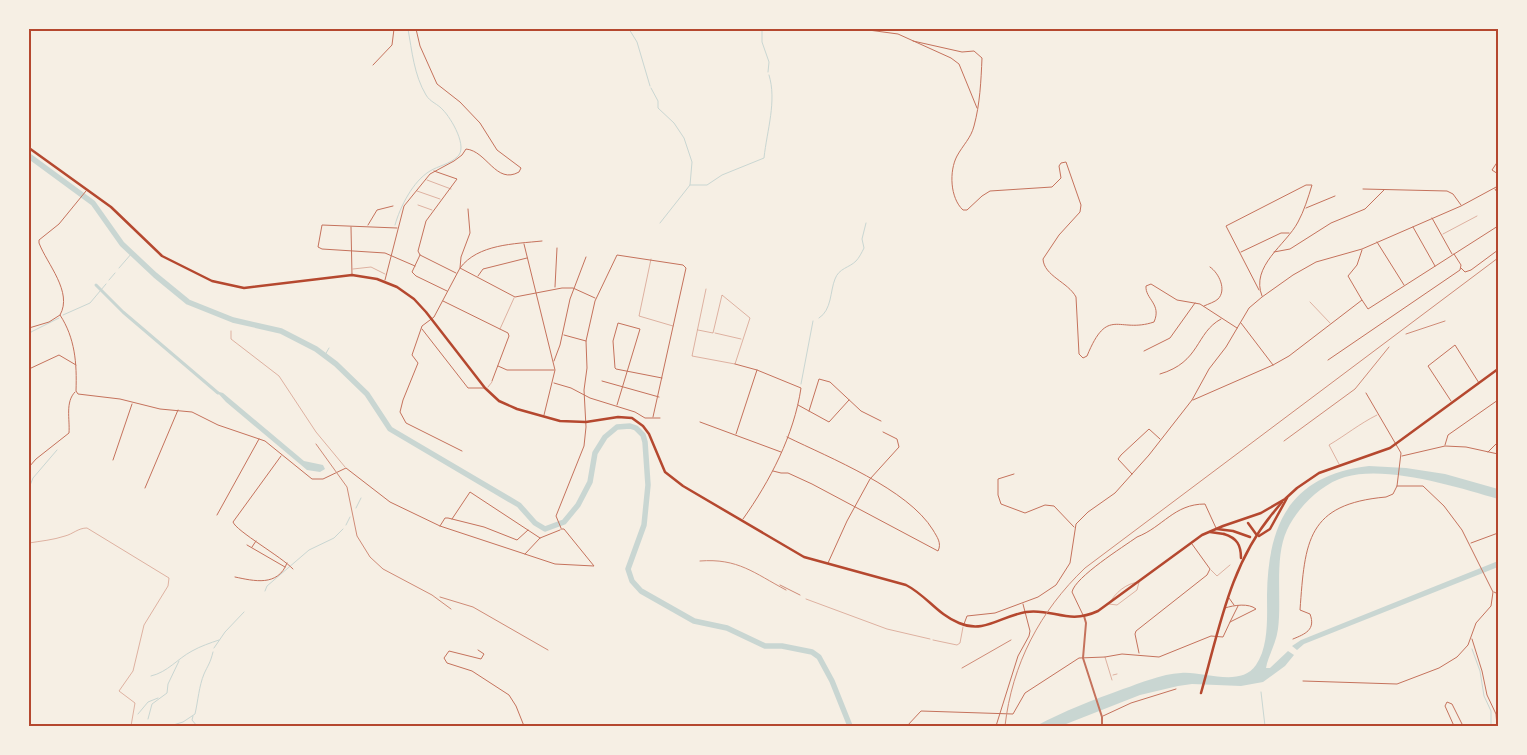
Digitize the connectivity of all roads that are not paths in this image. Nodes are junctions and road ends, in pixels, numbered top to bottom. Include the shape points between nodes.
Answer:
1 (394, 29) edge
2 (416, 29) edge
3 (861, 29) edge
4 (913, 42) junction
5 (373, 65) dead end
6 (977, 109) junction
7 (29, 148) edge
8 (1498, 161) edge
9 (434, 171) junction
10 (1498, 174) edge
11 (426, 180) junction
12 (1498, 186) edge
13 (1494, 188) junction
14 (452, 189) junction
15 (1363, 189) dead end
16 (87, 190) junction
17 (1384, 190) junction
18 (417, 191) junction
19 (1498, 194) edge
20 (1335, 196) dead end
21 (442, 200) junction
22 (418, 205) dead end
23 (393, 206) dead end
24 (1461, 206) junction
25 (1304, 208) junction
26 (468, 209) dead end
27 (432, 210) junction
28 (1477, 216) dead end
29 (1432, 217) junction
30 (368, 225) junction
31 (351, 226) junction
32 (1412, 226) junction
33 (1498, 226) edge
34 (398, 228) junction
35 (1290, 234) junction
36 (1441, 235) junction
37 (542, 241) dead end
38 (1377, 242) junction
39 (524, 243) junction
40 (557, 248) dead end
41 (1362, 249) junction
42 (1498, 250) edge
43 (351, 251) junction
44 (1274, 252) junction
45 (1240, 253) junction
46 (1453, 254) junction
47 (391, 255) junction
48 (420, 255) junction
49 (586, 257) dead end
50 (528, 258) junction
51 (651, 259) junction
52 (416, 266) junction
53 (1436, 266) junction
54 (1210, 267) dead end
55 (460, 268) junction
56 (1461, 268) junction
57 (352, 270) junction
58 (457, 273) junction
59 (352, 275) junction
60 (386, 275) junction
61 (477, 276) junction
62 (384, 281) junction
63 (1405, 286) junction
64 (555, 288) junction
65 (573, 288) junction
66 (706, 289) dead end
67 (1259, 290) junction
68 (448, 292) junction
69 (537, 294) junction
70 (515, 297) junction
71 (1262, 297) junction
72 (596, 298) junction
73 (1362, 300) junction
74 (443, 301) junction
75 (1310, 302) dead end
76 (1195, 303) junction
77 (1203, 306) junction
78 (60, 315) junction
79 (431, 318) junction
80 (1222, 319) junction
81 (1241, 322) junction
82 (1330, 323) junction
83 (673, 326) junction
84 (29, 328) edge
85 (421, 328) junction
86 (1238, 328) junction
87 (500, 329) junction
88 (698, 330) junction
89 (232, 331) dead end
90 (713, 333) junction
91 (563, 335) junction
92 (742, 340) junction
93 (586, 341) junction
94 (1144, 351) dead end
95 (1328, 360) dead end
96 (554, 361) junction
97 (735, 364) junction
98 (1274, 365) junction
99 (77, 366) junction
100 (498, 366) junction
101 (29, 369) edge
102 (554, 370) junction
103 (757, 370) junction
104 (1497, 370) edge
105 (627, 371) junction
106 (1160, 374) dead end
107 (1498, 376) edge
108 (663, 378) junction
109 (492, 381) joint
110 (602, 381) dead end
111 (553, 383) junction
112 (1480, 383) junction
113 (622, 387) junction
114 (485, 388) junction
115 (76, 391) junction
116 (1366, 393) dead end
117 (584, 396) junction
118 (658, 397) junction
119 (850, 399) junction
120 (1192, 400) junction
121 (1498, 400) edge
122 (132, 403) junction
123 (1453, 403) junction
124 (617, 405) junction
125 (797, 405) junction
126 (179, 409) junction
127 (809, 411) junction
128 (1379, 414) junction
129 (653, 416) junction
130 (544, 417) junction
131 (660, 418) dead end
132 (882, 421) dead end
133 (586, 422) junction
134 (700, 422) dead end
135 (883, 432) dead end
136 (736, 435) junction
137 (787, 437) junction
138 (260, 438) junction
139 (1162, 440) junction
140 (1498, 442) edge
141 (1397, 443) junction
142 (1445, 446) junction
143 (462, 451) dead end
144 (781, 452) junction
145 (1488, 452) junction
146 (1498, 454) edge
147 (281, 456) junction
148 (1401, 457) junction
149 (113, 460) dead end
150 (1340, 466) junction
151 (29, 467) edge
152 (346, 468) junction
153 (773, 470) junction
154 (1014, 474) dead end
155 (1132, 475) junction
156 (870, 479) junction
157 (1397, 486) junction
158 (145, 488) dead end
159 (1289, 495) junction
160 (1285, 499) junction
161 (854, 506) junction
162 (217, 515) dead end
163 (452, 519) junction
164 (1242, 520) junction
165 (742, 521) junction
166 (440, 526) junction
167 (560, 528) junction
168 (1075, 528) junction
169 (1216, 529) junction
170 (529, 530) junction
171 (1209, 532) junction
172 (1498, 533) edge
173 (1258, 535) junction
174 (1250, 537) dead end
175 (540, 538) junction
176 (257, 540) junction
177 (29, 542) edge
178 (1191, 543) junction
179 (1470, 544) junction
180 (247, 545) dead end
181 (252, 548) junction
182 (525, 554) junction
183 (1241, 561) junction
184 (288, 564) junction
185 (828, 564) junction
186 (1230, 565) dead end
187 (285, 567) junction
188 (292, 568) dead end
189 (1210, 569) junction
190 (235, 577) dead end
191 (1493, 592) junction
192 (1498, 594) edge
193 (1228, 597) junction
194 (806, 599) dead end
195 (1022, 603) junction
196 (1234, 605) junction
197 (1238, 605) junction
198 (1225, 610) junction
199 (1084, 616) junction
200 (1230, 622) junction
201 (964, 625) junction
202 (1471, 637) junction
203 (930, 639) dead end
204 (1293, 639) dead end
205 (933, 640) dead end
206 (478, 650) dead end
207 (1139, 654) junction
208 (1105, 657) junction
209 (1083, 658) junction
210 (1117, 674) dead end
211 (1111, 676) junction
212 (1112, 680) dead end
213 (1303, 681) dead end
214 (1176, 689) dead end
215 (1201, 693) dead end
216 (1000, 715) junction
217 (1102, 717) junction
218 (131, 726) edge
219 (524, 726) edge
220 (907, 726) edge
221 (996, 726) edge
222 (1102, 726) edge
223 (1454, 726) edge
224 (1463, 726) edge
225 (1497, 726) edge

1 - 5 street via 392,45
2 - 9 street via 437,84 480,123 497,150 521,168 511,176 500,174 486,158 466,148 454,161
3 - 4 street via 898,34
4 - 6 street via 944,54 959,64
4 - 6 street via 962,52 974,51 981,55 981,89
6 - 76 street via 971,137 956,157 953,169 955,198 963,210 990,191 1052,188 1061,178 1061,163 1066,162 1069,168 1081,205 1080,212 1043,259 1047,271 1072,289 1076,297 1079,354 1083,358 1104,328 1114,324 1144,326 1154,322 1156,311 1146,286 1151,284 1177,300
7 - 16 main road
8 - 10 street via 1492,170
9 - 11 street
9 - 14 street via 457,179
11 - 14 lane
11 - 18 street
12 - 13 street
13 - 19 street
13 - 24 street
14 - 21 street
15 - 17 street
16 - 59 main road via 111,207 162,256 228,286 253,288
16 - 78 street via 59,224 39,240 63,294
17 - 24 street via 1447,191
17 - 44 street via 1374,202 1354,215 1331,223 1290,249
18 - 21 lane
18 - 34 street via 404,206
20 - 25 street
21 - 27 street
22 - 27 lane
23 - 30 street via 377,210
24 - 29 street
25 - 35 street
25 - 45 street via 1312,186 1306,185 1230,223 1226,226
26 - 55 street via 470,233
27 - 48 street via 418,247
28 - 36 lane
29 - 32 street
29 - 36 street
30 - 31 street
30 - 34 street
31 - 43 street
31 - 43 street via 322,225 318,247
32 - 38 street
32 - 53 street
33 - 46 street
34 - 47 street
35 - 44 street
35 - 45 street via 1281,233
36 - 46 street
37 - 39 street
38 - 41 street
38 - 63 street
39 - 50 street
39 - 55 street via 482,251 468,257
40 - 64 street
41 - 71 street via 1316,262
41 - 73 street via 1357,265 1348,276
42 - 56 street via 1471,270 1465,272
43 - 47 street
43 - 57 street
44 - 67 street via 1263,272
45 - 67 street
46 - 53 street
46 - 56 street
47 - 52 street
47 - 60 street
48 - 52 street
48 - 58 street
49 - 65 street
50 - 61 street via 483,269
50 - 69 street
51 - 72 street via 617,255
51 - 83 lane via 639,316
51 - 83 street via 686,268
52 - 68 street via 412,272 416,276
53 - 63 street
54 - 77 street via 1222,285 1222,293 1218,299
55 - 58 street
55 - 61 street
56 - 95 street
57 - 59 street
57 - 60 lane via 371,267
58 - 68 street
59 - 62 main road
60 - 62 street
61 - 70 street
62 - 79 main road via 410,295
63 - 73 street via 1368,309
64 - 65 street
64 - 69 street
65 - 72 street
65 - 91 street
66 - 88 lane
67 - 71 street
68 - 74 street
69 - 70 street
69 - 96 street
70 - 87 lane
71 - 81 street via 1249,308
72 - 93 street
73 - 82 street
74 - 79 street
74 - 87 street
75 - 82 lane
76 - 77 street
76 - 94 street via 1170,338
77 - 80 street
78 - 84 street
78 - 99 street via 70,332
79 - 85 street
79 - 114 main road
80 - 86 street
80 - 106 street via 1214,324 1182,364
81 - 86 street
81 - 98 street
82 - 98 street
83 - 108 street
85 - 114 street via 468,388
85 - 143 street via 412,354 418,363 400,407 401,418 417,430
86 - 120 street
87 - 100 street via 509,336
88 - 90 lane
88 - 97 lane via 692,356
89 - 152 lane via 231,340 279,376 316,432
90 - 92 lane
90 - 92 lane via 722,295 750,318
91 - 93 street
91 - 96 street
92 - 97 lane
93 - 117 street
96 - 102 street
97 - 103 street
98 - 120 street
99 - 101 street via 59,355
99 - 115 street
100 - 102 street via 507,370
100 - 109 street
102 - 111 street
103 - 125 street via 801,388
103 - 136 street
104 - 107 street
104 - 112 main road
105 - 105 street via 614,366 613,341 618,323 640,329
105 - 108 street
105 - 113 street
108 - 118 street
109 - 114 lane
110 - 113 street
111 - 117 street
111 - 130 street
112 - 123 main road
112 - 123 street via 1455,345 1428,366
113 - 118 street
113 - 124 street
114 - 130 main road via 508,405
115 - 122 street via 78,394
115 - 151 street via 69,403 69,433
116 - 128 street
117 - 124 street
117 - 133 street
118 - 129 street
119 - 127 street via 829,422
119 - 127 street via 830,382 819,379
119 - 132 street via 861,411
120 - 139 street
121 - 142 street via 1448,435
122 - 126 street
122 - 149 street
123 - 141 main road
124 - 129 street via 645,418
125 - 127 street
125 - 137 street
126 - 138 street
126 - 158 street
128 - 141 street
128 - 150 lane via 1356,425 1329,445
129 - 131 street
130 - 133 main road
133 - 165 main road via 618,417 637,421 646,429 661,465 672,478
133 - 167 street via 584,446 556,516
134 - 136 street
135 - 156 street via 898,439 899,447
136 - 144 street
137 - 144 street
137 - 156 street
138 - 147 street
138 - 162 street
139 - 155 street
139 - 155 street via 1148,429 1121,455 1118,459
140 - 145 street
141 - 148 street
141 - 150 main road
142 - 145 street
142 - 148 street
144 - 153 street
145 - 146 street
147 - 152 street via 312,479 323,479
147 - 176 street via 234,520 237,528
148 - 157 street
150 - 159 main road via 1311,477
152 - 166 street via 390,502
153 - 161 street via 788,473
153 - 165 street
154 - 168 street via 998,479 1001,504 1025,513 1045,505 1054,506
155 - 168 street via 1083,516
156 - 161 street
156 - 161 street via 902,496 920,512 939,541 938,551
157 - 179 street via 1423,486 1444,506
157 - 204 street via 1393,494 1386,497 1343,505 1318,525 1307,550 1301,580 1300,610 1310,614 1311,627
159 - 160 main road
159 - 173 main road via 1270,528
160 - 164 main road
160 - 173 main road
161 - 185 street
163 - 166 street via 445,518
163 - 170 street via 518,540
163 - 170 street via 470,492
164 - 169 main road
164 - 173 main road
165 - 185 main road via 799,555
166 - 182 street
167 - 175 street
167 - 182 street via 594,566 555,564
168 - 195 street via 1070,563 1060,580 1052,590
169 - 171 main road
169 - 174 main road
169 - 199 street via 1205,504 1185,507 1137,537 1083,577 1071,591
170 - 175 street
171 - 178 main road
171 - 183 main road via 1236,540
172 - 179 street
173 - 183 main road
175 - 182 street
176 - 181 street
176 - 184 street
177 - 218 lane via 54,539 87,528 169,578 168,586 144,625 133,671 119,691 135,703
178 - 189 street
178 - 199 main road via 1109,604
179 - 191 street
180 - 181 street
181 - 187 street
183 - 193 main road
184 - 187 street
184 - 188 street
185 - 201 main road via 906,585 952,620
186 - 189 lane via 1217,576
187 - 190 street via 266,582
189 - 207 street via 1207,575 1136,631
191 - 192 street
191 - 202 street via 1491,606 1476,623
193 - 196 street
193 - 198 main road
194 - 203 lane via 879,627
195 - 201 street via 991,614 970,615
195 - 216 street via 1029,636 1018,656
196 - 197 street
196 - 198 street
197 - 200 street
197 - 200 street via 1256,609
198 - 215 main road
199 - 201 main road via 1026,612 983,627
199 - 209 street
200 - 207 street via 1223,637 1211,636 1159,657
201 - 205 lane via 957,645
202 - 213 street via 1468,645 1449,662 1404,682
202 - 225 street
206 - 219 street via 484,654 481,659 449,651 444,658 447,663 472,671 508,696
207 - 208 street
208 - 209 street
208 - 211 lane
209 - 216 street via 1074,660 1035,685 1021,698 1013,714
209 - 217 street
210 - 211 lane
211 - 212 lane
214 - 217 street via 1131,703
216 - 220 street via 921,712
216 - 221 street
217 - 222 street
223 - 224 street via 1445,706 1447,702 1452,704

